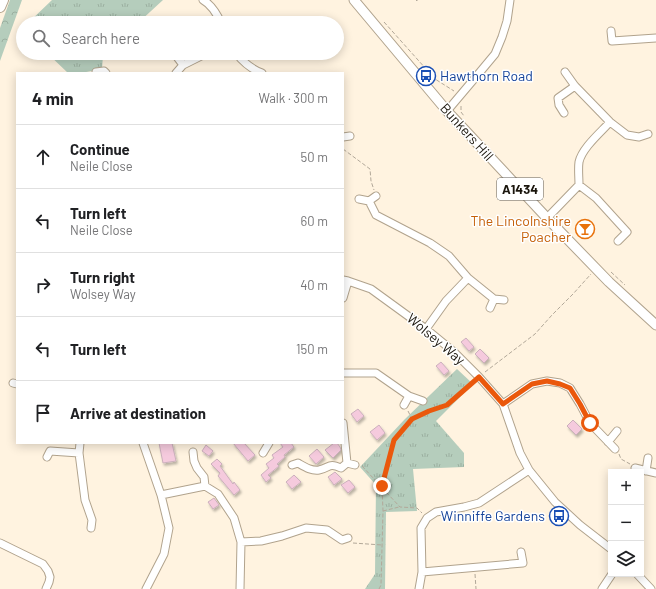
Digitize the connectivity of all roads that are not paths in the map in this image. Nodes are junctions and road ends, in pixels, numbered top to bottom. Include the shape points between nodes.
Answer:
1 (3, 0) edge
2 (203, 0) edge
3 (354, 0) edge
4 (510, 0) edge
5 (0, 7) edge
6 (218, 16) edge
7 (611, 30) dead end
8 (656, 38) edge
9 (179, 60) edge
10 (193, 60) edge
11 (241, 60) edge
12 (107, 62) dead end
13 (183, 65) junction
14 (96, 72) edge
15 (105, 72) edge
16 (177, 72) edge
17 (260, 72) edge
18 (565, 72) dead end
19 (574, 86) junction
20 (447, 111) junction
21 (564, 113) dead end
22 (610, 122) junction
23 (648, 134) dead end
24 (579, 185) junction
25 (376, 196) road end
26 (359, 199) dead end
27 (369, 201) junction
28 (546, 218) junction
29 (618, 241) dead end
30 (468, 278) junction
31 (346, 280) edge
32 (344, 292) edge
33 (494, 299) junction
34 (504, 300) dead end
35 (490, 308) dead end
36 (656, 325) edge
37 (426, 329) junction
38 (344, 373) edge
39 (408, 396) junction
40 (423, 401) dead end
41 (503, 404) junction
42 (404, 405) road end
43 (617, 431) dead end
44 (608, 442) junction
45 (80, 444) edge
46 (143, 444) edge
47 (268, 444) edge
48 (343, 444) edge
49 (615, 449) road end
50 (48, 451) dead end
51 (80, 452) junction
52 (193, 452) dead end
53 (264, 453) dead end
54 (648, 458) dead end
55 (292, 465) dead end
56 (355, 465) road end
57 (344, 466) junction
58 (635, 468) road end
59 (529, 470) junction
60 (646, 471) junction
61 (656, 474) edge
62 (205, 486) junction
63 (161, 495) junction
64 (100, 519) dead end
65 (92, 520) junction
66 (91, 528) dead end
67 (241, 542) junction
68 (0, 543) edge
69 (608, 547) edge
70 (342, 549) dead end
71 (521, 552) dead end
72 (422, 572) junction
73 (610, 577) edge
74 (640, 577) edge
75 (46, 589) edge
76 (146, 589) edge
77 (240, 589) edge
78 (419, 589) edge
79 (602, 589) edge
80 (650, 589) edge

1 - 5 highway
2 - 6 street
3 - 20 main road, Bunkers Hill / A1434
4 - 20 street via 507,21 494,54
7 - 8 street via 612,41
9 - 13 street
10 - 13 street
11 - 17 street
12 - 15 street
13 - 16 street
14 - 15 street
18 - 19 street
19 - 21 street via 558,98
19 - 22 street
20 - 28 main road, Bunkers Hill / A1434
22 - 23 street via 627,135 639,137
22 - 24 street via 582,156
24 - 28 street
24 - 29 street via 596,198 627,232
25 - 27 street
26 - 27 street
27 - 30 street via 376,215 430,243 449,256
28 - 36 main road, Bunkers Hill / A1434
30 - 33 street
30 - 37 street via 446,301
31 - 32 street
31 - 37 street, Wolsey Way via 370,289
33 - 34 street
33 - 35 street
37 - 41 street, Wolsey Way via 454,352
38 - 39 street via 376,373
39 - 40 street
39 - 42 street
41 - 44 street via 532,384 547,381 560,384 570,388 590,423
41 - 59 street, Wolsey Way via 520,453
43 - 44 street
44 - 49 street
45 - 51 street
46 - 63 street
47 - 53 street
48 - 57 street
50 - 51 street
51 - 65 street via 85,500
52 - 62 street via 197,468 204,476
54 - 60 street
55 - 57 street via 298,463 311,470 321,470 335,465
56 - 57 street
58 - 60 street
59 - 69 street, Wolsey Way via 555,502
59 - 72 street via 479,503 436,512 427,518 421,528
60 - 61 street
62 - 63 street
62 - 67 street via 218,494 234,518
63 - 76 street via 169,528 164,554
64 - 65 street
65 - 66 street
67 - 70 street via 261,541 306,528 327,530 345,539
67 - 77 street
68 - 75 street via 42,564 50,577
71 - 72 street via 523,563
72 - 78 street
73 - 79 street
74 - 80 street

